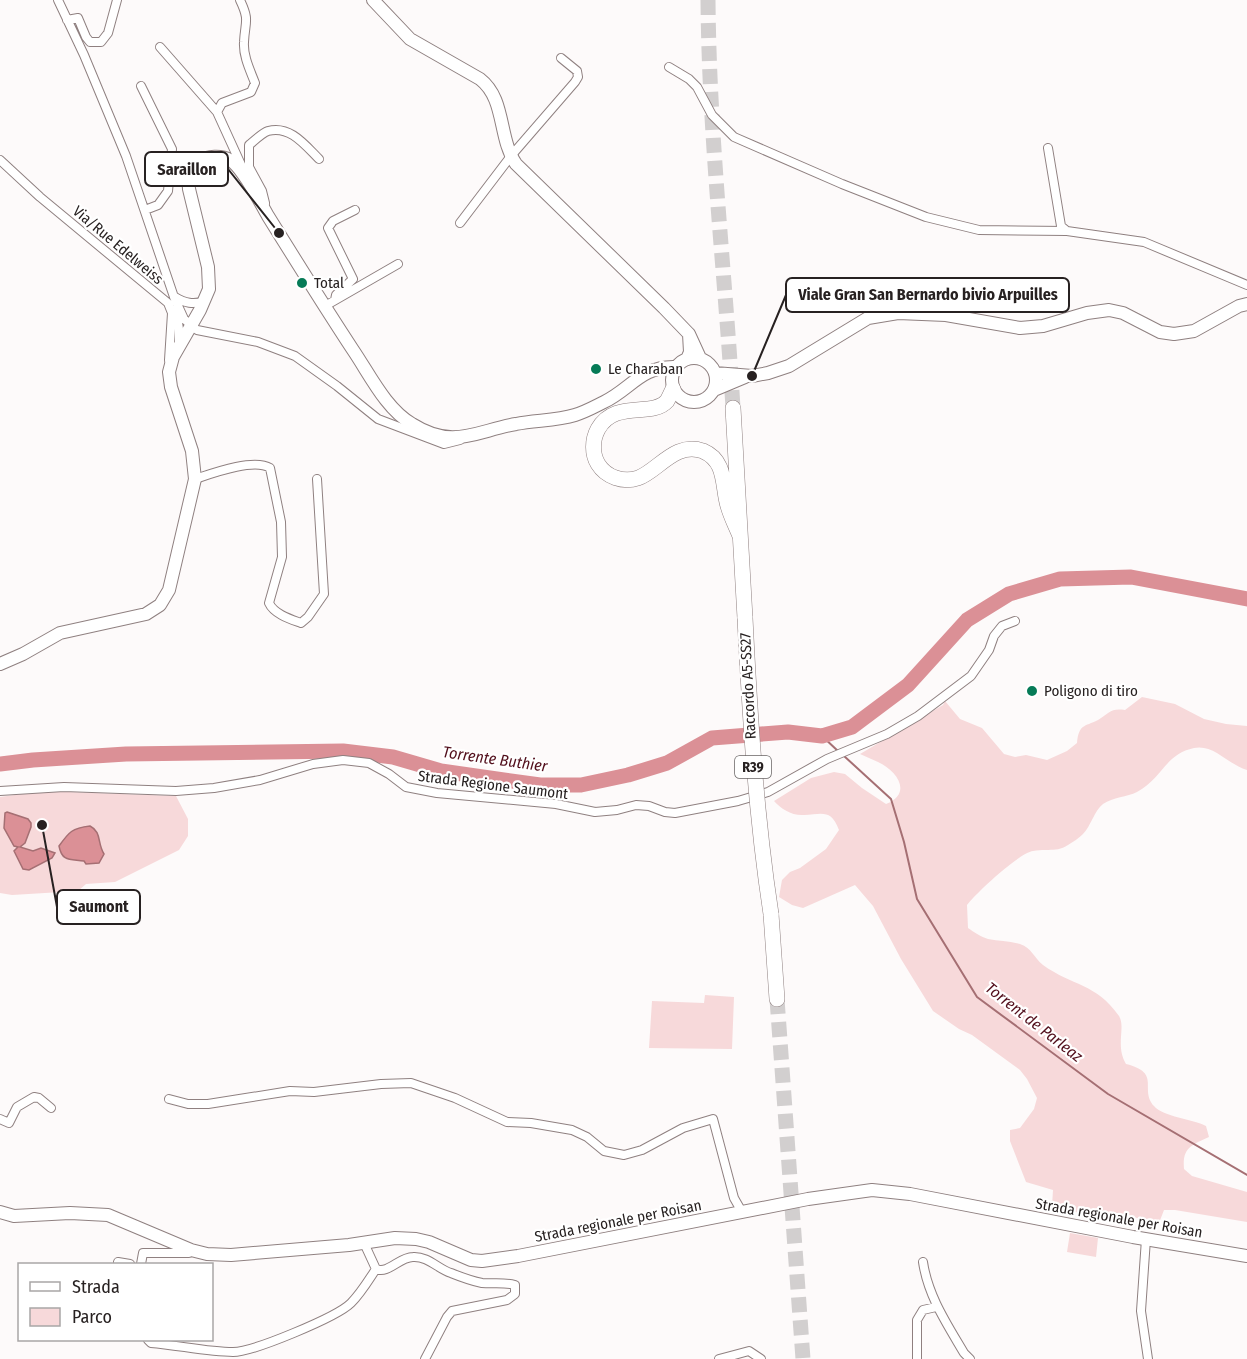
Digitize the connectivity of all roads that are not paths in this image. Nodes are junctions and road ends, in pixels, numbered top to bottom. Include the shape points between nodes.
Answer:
1 (58, 0) edge
2 (117, 0) edge
3 (240, 0) edge
4 (373, 0) edge
5 (67, 20) junction
6 (160, 47) dead end
7 (561, 58) dead end
8 (669, 67) dead end
9 (141, 87) dead end
10 (217, 112) junction
11 (1048, 148) dead end
12 (511, 156) junction
13 (319, 159) dead end
14 (0, 160) edge
15 (247, 180) junction
16 (145, 210) junction
17 (355, 210) dead end
18 (268, 215) junction
19 (460, 223) dead end
20 (1067, 231) junction
21 (398, 264) dead end
22 (1247, 285) edge
23 (174, 297) junction
24 (205, 302) junction
25 (330, 303) junction
26 (1247, 304) edge
27 (190, 325) junction
28 (178, 346) junction
29 (693, 358) junction
30 (675, 367) junction
31 (169, 372) junction
32 (715, 373) junction
33 (749, 375) junction
34 (641, 376) junction
35 (672, 385) junction
36 (714, 390) junction
37 (733, 408) tunnel mouth
38 (465, 437) junction
39 (195, 479) junction
40 (317, 479) dead end
41 (740, 536) junction
42 (1015, 621) dead end
43 (0, 664) edge
44 (0, 791) edge
45 (777, 999) tunnel mouth
46 (169, 1099) dead end
47 (51, 1108) dead end
48 (0, 1119) edge
49 (0, 1212) edge
50 (742, 1212) junction
51 (1146, 1239) junction
52 (364, 1243) junction
53 (191, 1251) junction
54 (1245, 1253) edge
55 (118, 1262) dead end
56 (923, 1262) dead end
57 (124, 1263) edge
58 (141, 1263) edge
59 (376, 1269) junction
60 (936, 1307) junction
61 (150, 1341) edge
62 (425, 1359) edge
63 (719, 1359) edge
64 (761, 1359) edge
65 (917, 1359) edge
66 (970, 1359) edge
67 (1148, 1359) edge

1 - 5 street
2 - 5 street via 108,33 101,42 90,42 78,18
3 - 10 street via 248,15 244,42 255,83 251,92 222,103
4 - 12 main road via 410,39 490,87
5 - 16 street
6 - 10 street
7 - 12 street via 577,71 578,77
8 - 20 street via 697,87 712,115 734,137 842,184 926,217 979,230
9 - 16 street via 172,149 168,191 158,205
10 - 15 street
11 - 20 street via 1061,226
12 - 19 street
12 - 29 main road via 689,334
13 - 18 street via 286,130 267,131 249,145 249,167 262,191
14 - 31 street, Via/Rue Edelweiss via 168,303 172,313
15 - 18 main road
15 - 24 main road via 230,160 217,156 195,164 188,177 208,267
16 - 23 street
17 - 25 street via 333,220 328,228 353,279
18 - 25 main road
20 - 22 street via 1144,242
21 - 25 street
23 - 24 street via 185,303
23 - 27 street
23 - 28 street
24 - 27 main road
25 - 38 main road via 380,391 399,414 433,434
26 - 33 main road via 1194,331 1174,334 1109,310 1020,328 946,315 898,313 868,318 789,366
27 - 28 main road
27 - 38 street via 295,356 378,419 444,444
28 - 31 main road
29 - 30 main road
29 - 32 main road via 709,364
30 - 34 main road
30 - 35 main road
31 - 39 main road via 192,451
32 - 33 main road
32 - 36 main road
33 - 36 main road
34 - 35 main road via 663,374
34 - 38 main road via 612,398 574,416 510,425
35 - 36 main road via 685,401 706,399
35 - 41 highway via 666,402 618,412 604,420 596,432 594,457 612,477 624,480 639,478 679,452 703,451 720,467
37 - 41 highway, Raccordo A5-SS27 / R39
39 - 40 street via 243,466 264,464 270,468 282,557 269,603 271,608 301,622 324,594
39 - 43 main road via 169,591 160,605 142,615 60,633
41 - 45 highway, Raccordo A5-SS27 / R39, bridge via 751,744
42 - 44 street, Strada Regione Saumont via 1002,626 971,676 918,716 768,792 675,813 636,805 595,812 556,804 436,793 406,787 369,763 343,760 207,789 64,787
46 - 50 street via 208,1104 290,1091 411,1083 507,1122 572,1130 604,1151 624,1155 713,1119 734,1198
47 - 48 street via 34,1097 17,1107 9,1123
49 - 53 main road, Strada regionale per Roisan via 14,1216 108,1215
50 - 51 main road, Strada regionale per Roisan via 872,1190
50 - 52 main road, Strada regionale per Roisan via 499,1260 471,1260 416,1239
51 - 54 main road, Strada regionale per Roisan
51 - 67 street via 1141,1311
52 - 53 main road, Strada regionale per Roisan via 231,1255
52 - 59 street
53 - 58 street via 143,1253
55 - 57 street
56 - 60 street
59 - 61 street via 342,1311 249,1349 234,1352
59 - 62 street via 385,1270 400,1260 416,1257 481,1282 514,1286 515,1294 507,1300 452,1311
60 - 65 street via 923,1310 917,1320
60 - 66 street
63 - 64 street via 749,1351

